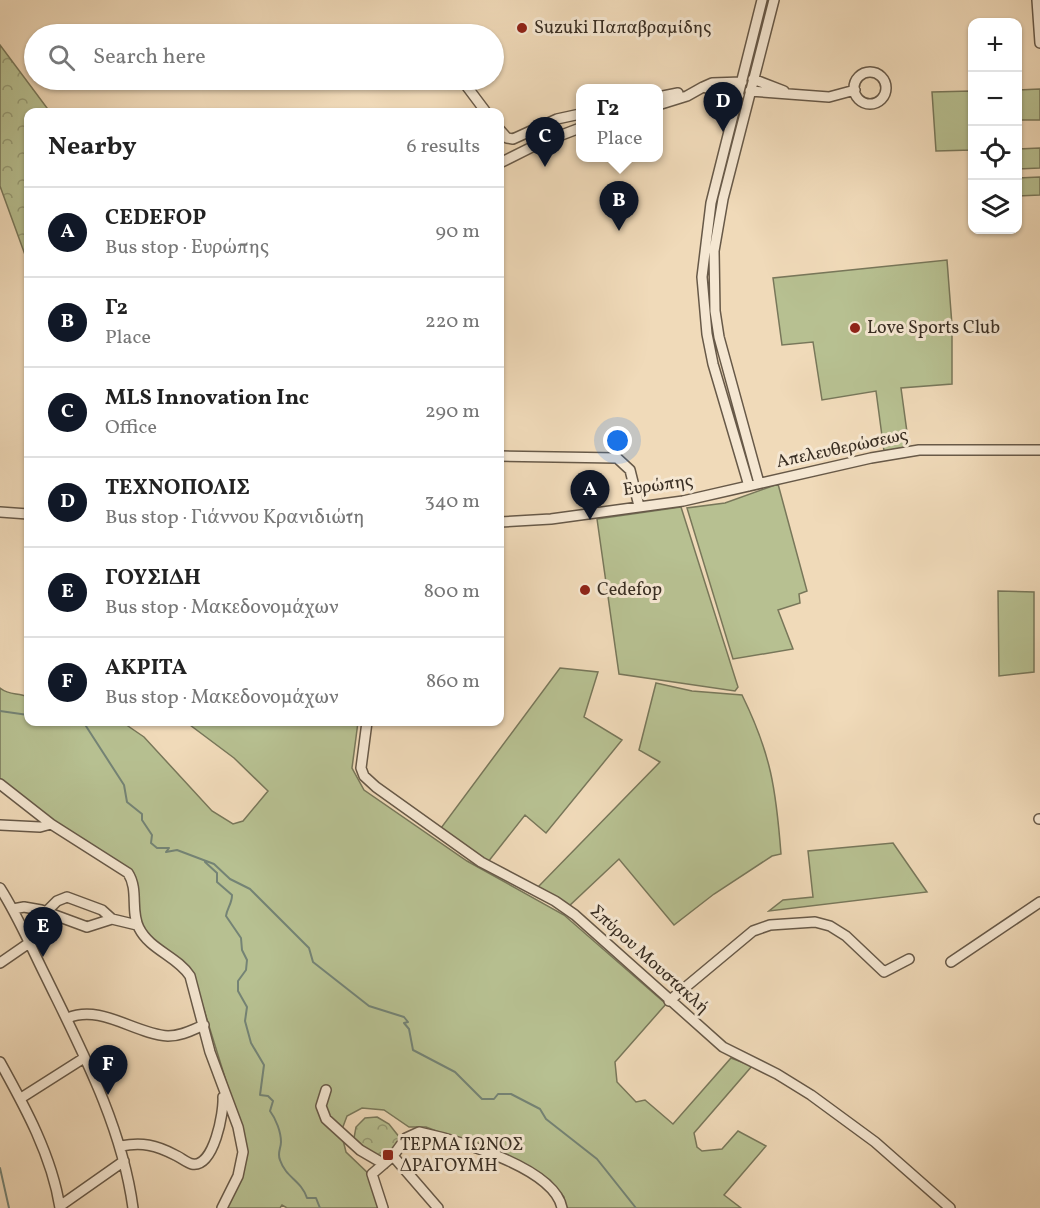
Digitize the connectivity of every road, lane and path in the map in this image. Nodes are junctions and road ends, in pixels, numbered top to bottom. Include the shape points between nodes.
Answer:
1 (762, 0) edge
2 (774, 0) edge
3 (1037, 0) edge
4 (1040, 43) edge
5 (753, 79) junction
6 (741, 82) junction
7 (699, 88) junction
8 (470, 90) edge
9 (855, 90) dead end
10 (750, 91) junction
11 (739, 94) junction
12 (794, 95) junction
13 (663, 96) edge
14 (663, 103) edge
15 (483, 108) edge
16 (576, 115) edge
17 (576, 130) edge
18 (504, 135) edge
19 (504, 161) edge
20 (1040, 450) edge
21 (504, 456) edge
22 (754, 485) junction
23 (639, 506) junction
24 (0, 512) edge
25 (24, 514) edge
26 (504, 522) edge
27 (367, 726) edge
28 (0, 784) edge
29 (51, 824) junction
30 (0, 825) edge
31 (0, 888) edge
32 (1040, 902) edge
33 (13, 909) junction
34 (46, 912) junction
35 (112, 919) junction
36 (137, 925) junction
37 (29, 943) junction
38 (909, 959) dead end
39 (951, 962) dead end
40 (0, 963) edge
41 (669, 1001) junction
42 (68, 1018) junction
43 (204, 1025) junction
44 (84, 1058) junction
45 (0, 1062) edge
46 (222, 1087) junction
47 (326, 1090) dead end
48 (21, 1098) junction
49 (121, 1146) junction
50 (393, 1156) junction
51 (124, 1161) junction
52 (384, 1164) junction
53 (60, 1207) edge
54 (133, 1208) edge
55 (222, 1208) edge
56 (383, 1208) edge
57 (438, 1208) edge
58 (562, 1208) edge
59 (950, 1208) edge

1 - 6 street
2 - 5 street
3 - 4 street
5 - 10 street
5 - 12 street
6 - 7 street via 712,83
6 - 11 street
7 - 11 street
7 - 13 street
7 - 14 street
8 - 15 street
9 - 12 street via 832,97
10 - 12 street
10 - 22 street via 723,199 714,251 714,280 719,337
11 - 22 street via 711,203 702,277 713,364
16 - 18 street via 513,139
17 - 19 street
20 - 22 street, Απελευθερώσεως via 919,450
21 - 23 street via 617,458 630,470
22 - 23 street, Ευρώπης
23 - 26 street, Ευρώπης
24 - 25 street
27 - 41 street, Σπύρου Μουστακλή via 362,768 364,776 376,787 482,862 575,915
28 - 29 street
29 - 30 street
29 - 36 street via 128,873 133,881
31 - 33 street
32 - 39 street
33 - 34 street via 27,907
33 - 37 street
34 - 35 street via 87,927
34 - 35 street via 67,897 102,910
35 - 36 street
36 - 43 street via 153,946 190,976
37 - 40 street
37 - 42 street
38 - 41 street via 884,972 830,926 817,922 764,926 748,934
41 - 59 street, Σπύρου Μουστακλή via 723,1047 782,1077 848,1122
42 - 43 street via 89,1014 166,1036
42 - 44 street
43 - 46 street
44 - 48 street
44 - 49 street
45 - 48 street
46 - 49 street via 223,1103 214,1143 201,1162 192,1164 148,1144
46 - 55 street via 243,1152 238,1176
47 - 52 street via 321,1106 326,1119 360,1150
48 - 53 street via 50,1170
49 - 51 street
50 - 52 street
50 - 57 street
50 - 58 street via 413,1133 443,1138 496,1156 538,1177 553,1188
51 - 53 street
51 - 54 street
52 - 56 street via 372,1174

